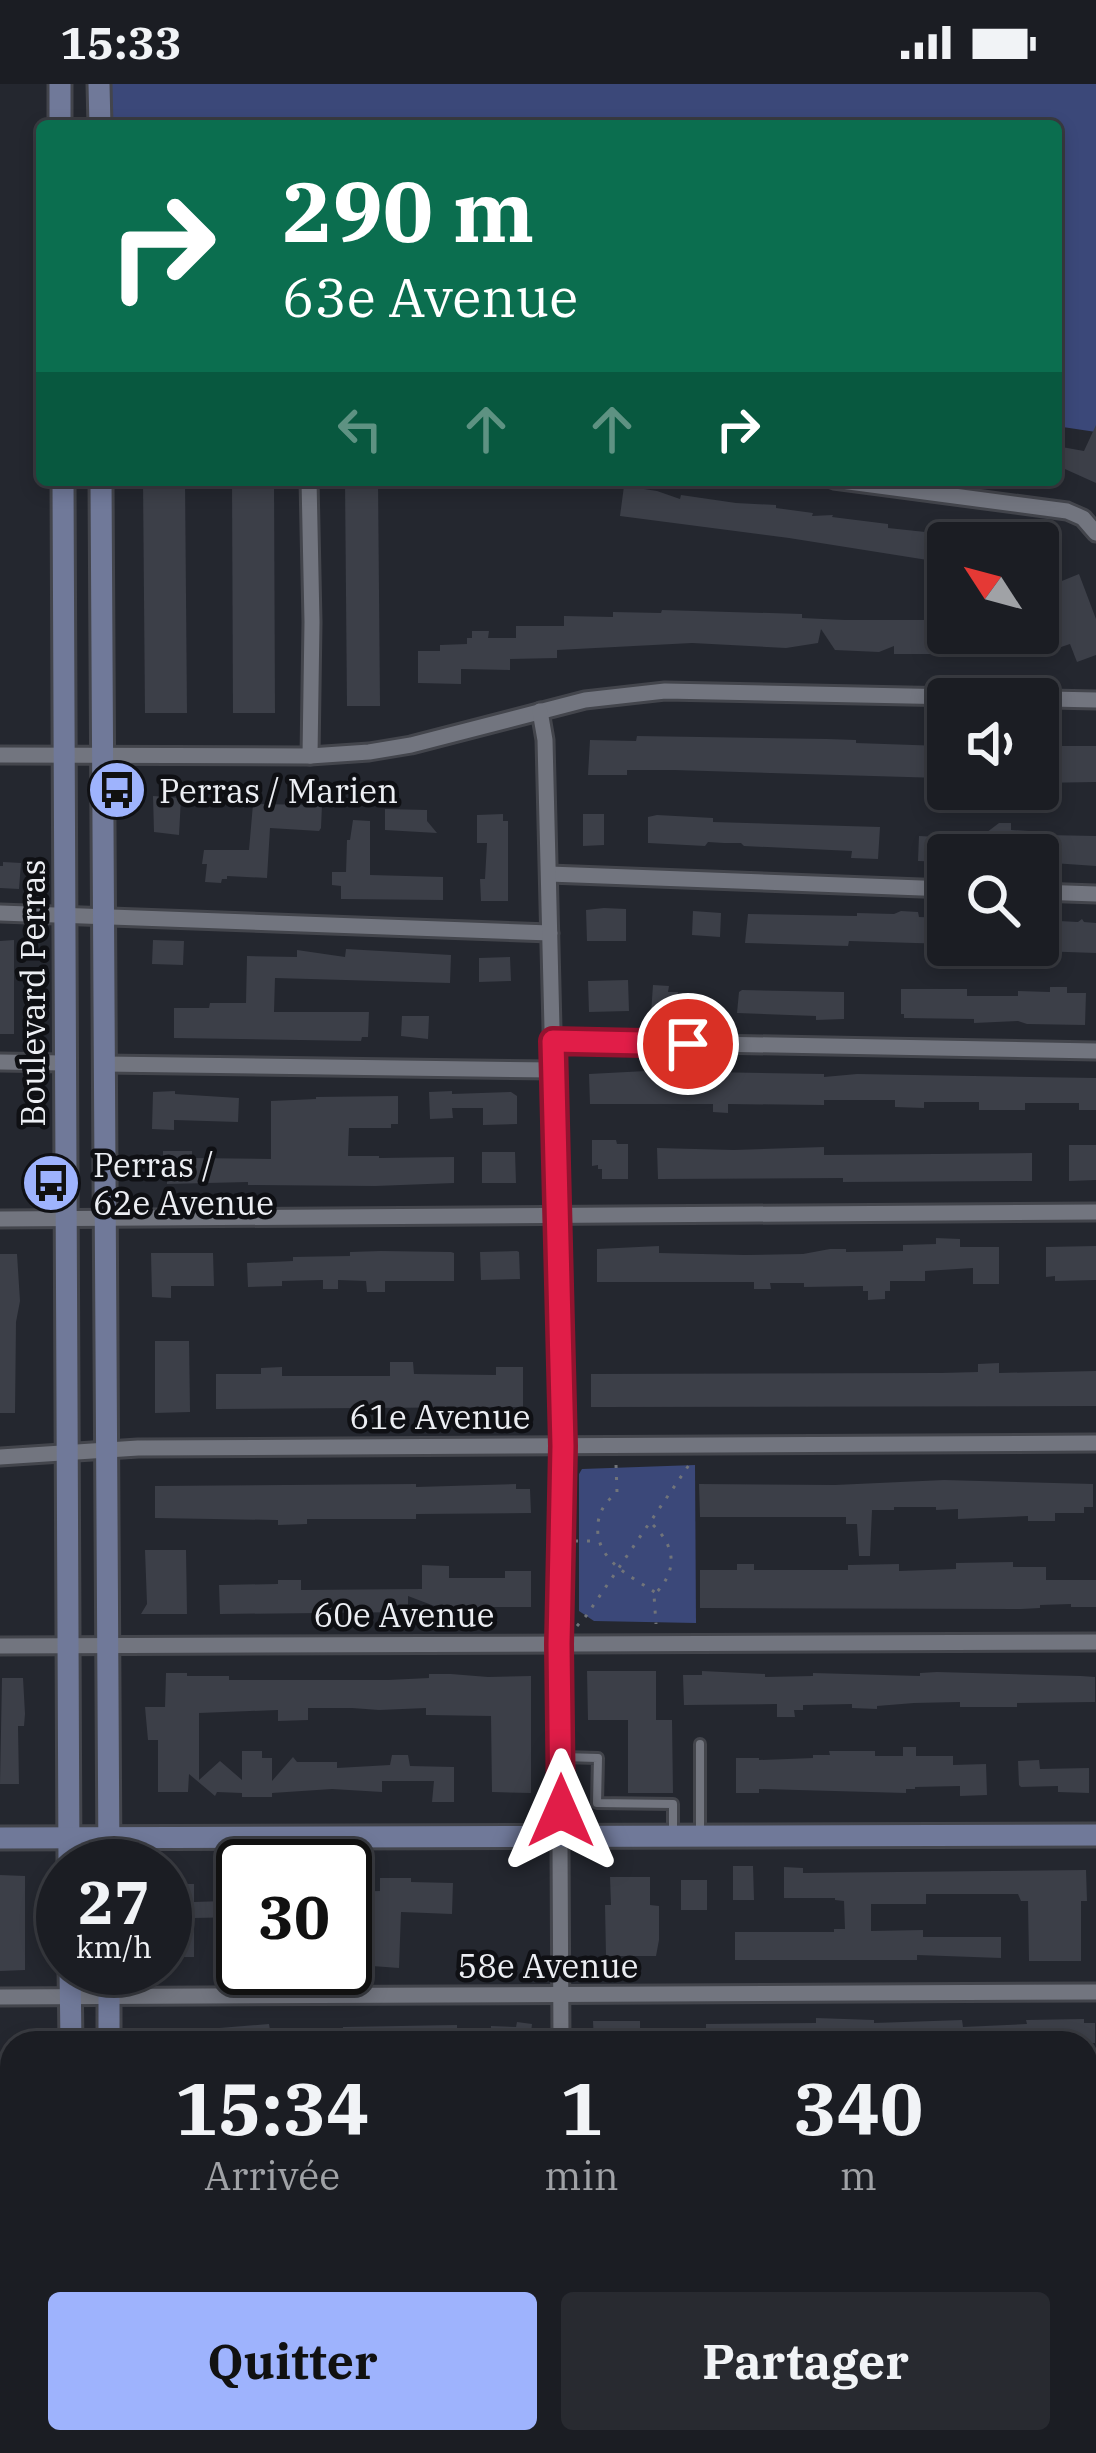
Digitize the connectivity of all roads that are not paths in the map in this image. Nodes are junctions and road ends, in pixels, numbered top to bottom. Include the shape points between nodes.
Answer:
1 (60, 84) edge
2 (99, 84) edge
3 (60, 120) edge
4 (100, 120) edge
5 (63, 486) edge
6 (101, 486) edge
7 (309, 486) edge
8 (879, 486) edge
9 (1096, 533) edge
10 (1096, 700) edge
11 (540, 711) junction
12 (0, 755) edge
13 (310, 756) junction
14 (65, 757) junction
15 (103, 758) junction
16 (549, 874) junction
17 (927, 888) edge
18 (1059, 893) edge
19 (1096, 894) edge
20 (0, 913) edge
21 (65, 915) junction
22 (104, 915) junction
23 (550, 933) junction
24 (553, 1041) junction
25 (1096, 1051) edge
26 (0, 1062) edge
27 (64, 1063) junction
28 (104, 1064) junction
29 (553, 1070) junction
30 (1096, 1211) edge
31 (557, 1216) junction
32 (105, 1218) junction
33 (0, 1219) edge
34 (66, 1219) junction
35 (1096, 1443) edge
36 (563, 1446) junction
37 (106, 1449) junction
38 (67, 1453) junction
39 (0, 1457) edge
40 (1096, 1642) edge
41 (559, 1644) junction
42 (68, 1645) junction
43 (107, 1645) junction
44 (0, 1646) edge
45 (700, 1744) dead end
46 (560, 1757) junction
47 (1096, 1835) edge
48 (673, 1836) junction
49 (700, 1836) junction
50 (0, 1838) edge
51 (561, 1838) junction
52 (69, 1839) joint
53 (109, 1839) edge
54 (192, 1840) edge
55 (1096, 1992) edge
56 (561, 1995) junction
57 (0, 1997) edge
58 (70, 1997) junction
59 (109, 1998) junction
60 (71, 2031) edge
61 (109, 2031) edge
62 (561, 2031) edge

1 - 3 main road
2 - 4 main road
5 - 14 main road, Boulevard Perras
6 - 15 main road
7 - 13 street
8 - 9 street via 1067,511
10 - 11 street via 665,691
11 - 13 street via 411,745
11 - 16 street
12 - 14 street
13 - 15 street
14 - 15 street
14 - 21 main road, Boulevard Perras
15 - 22 main road
16 - 17 street
16 - 23 street
18 - 19 street
20 - 21 street
21 - 22 street
21 - 27 main road, Boulevard Perras
22 - 23 street
22 - 28 main road
23 - 24 street
24 - 25 street
24 - 29 street
26 - 27 street
27 - 34 main road, Boulevard Perras
28 - 29 street
28 - 32 main road
29 - 31 street
30 - 31 street
31 - 32 street
31 - 36 street
32 - 34 street
32 - 37 main road
33 - 34 street
34 - 38 main road, Boulevard Perras
35 - 36 street, 61e Avenue
36 - 37 street, 61e Avenue
36 - 41 street
37 - 38 street, 61e Avenue
37 - 43 main road
38 - 39 street, 61e Avenue
38 - 42 main road, Boulevard Perras
40 - 41 street, 60e Avenue
41 - 43 street, 60e Avenue
41 - 46 street
42 - 43 street, 60e Avenue
42 - 44 street, 60e Avenue
42 - 52 main road, Boulevard Perras
43 - 53 main road
45 - 49 lane
46 - 48 lane via 598,1758 597,1804 674,1804
46 - 51 street
47 - 49 main road
48 - 49 main road
48 - 51 main road
50 - 52 main road
51 - 54 main road
51 - 56 street
55 - 56 street, 58e Avenue
56 - 59 street, 58e Avenue
56 - 62 street
57 - 58 street, 58e Avenue
58 - 59 street, 58e Avenue
58 - 60 main road
59 - 61 main road

